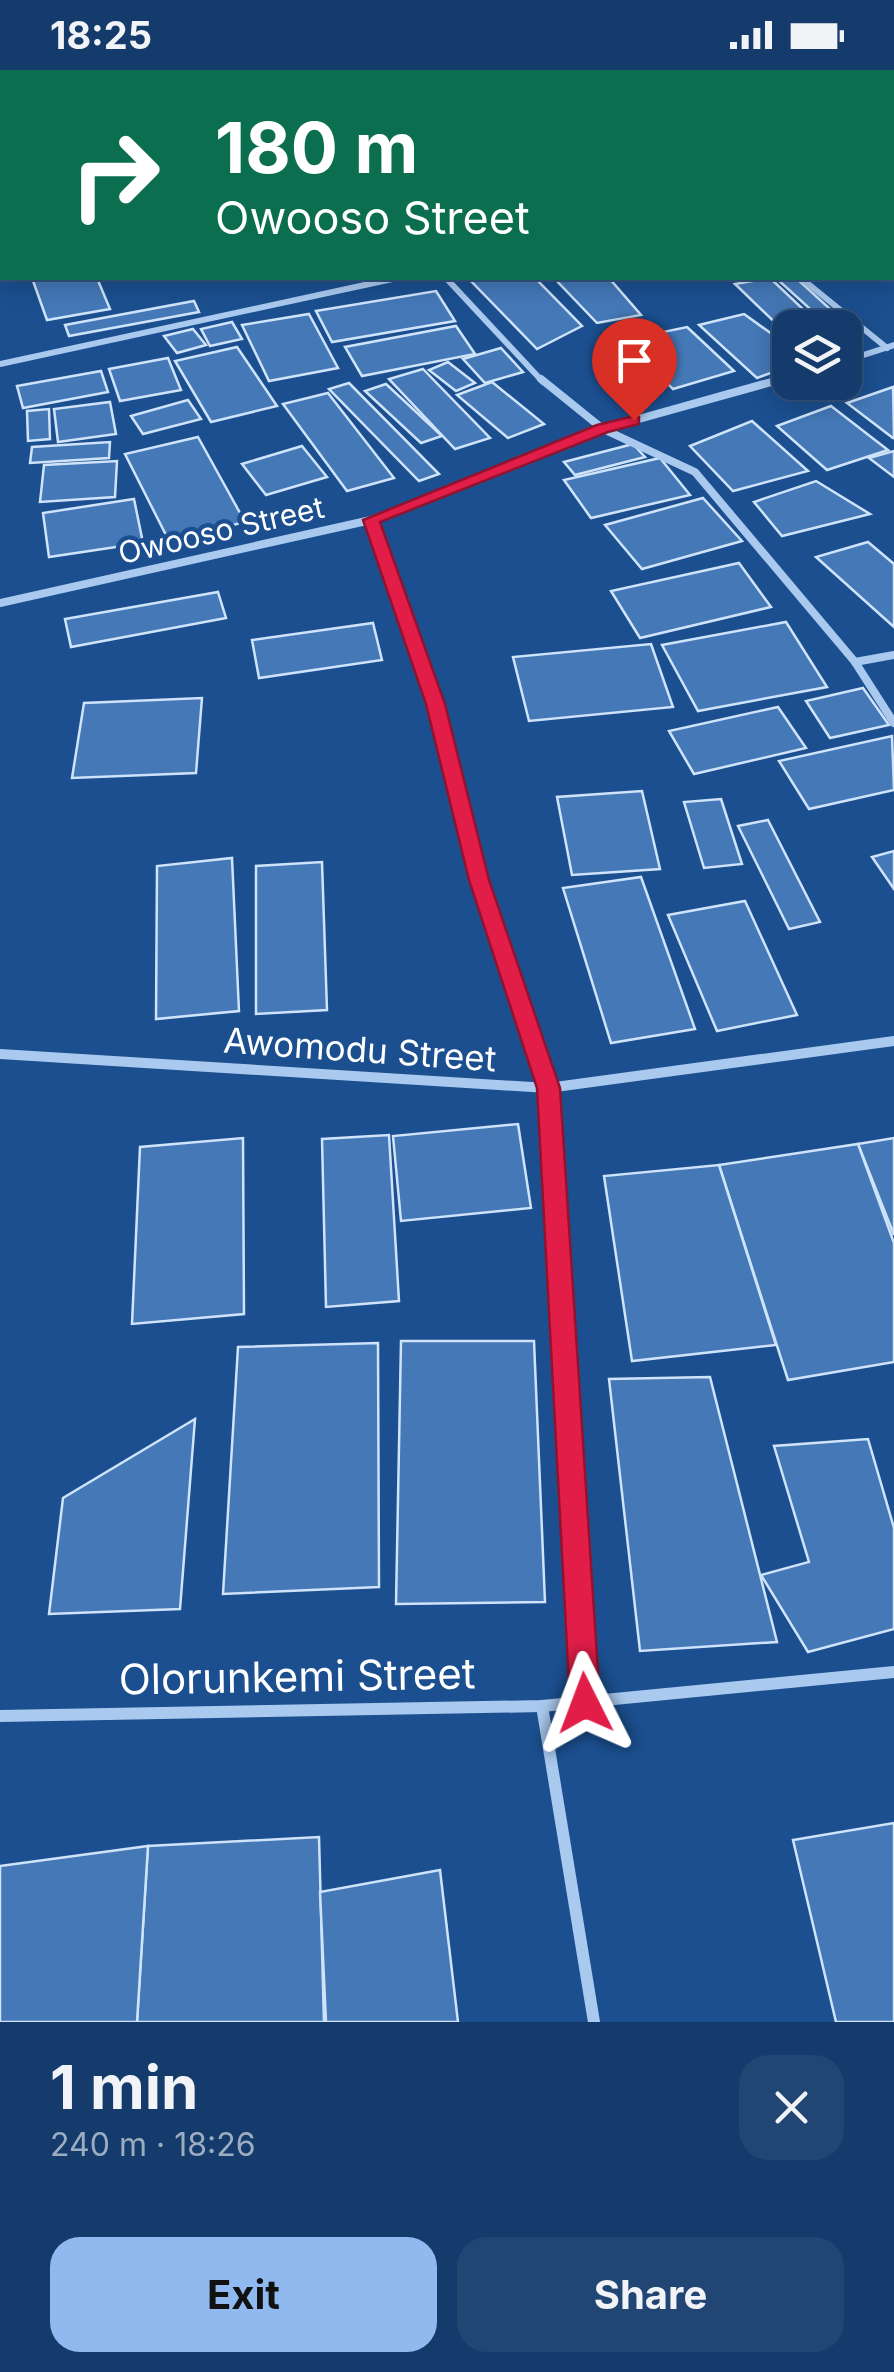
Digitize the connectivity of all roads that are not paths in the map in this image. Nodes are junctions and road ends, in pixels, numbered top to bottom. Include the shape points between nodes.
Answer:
1 (388, 280) edge
2 (448, 280) edge
3 (804, 280) edge
4 (891, 347) edge
5 (862, 356) edge
6 (0, 364) edge
7 (772, 382) edge
8 (603, 428) junction
9 (371, 520) junction
10 (0, 602) edge
11 (894, 655) edge
12 (855, 662) junction
13 (894, 723) edge
14 (894, 1040) edge
15 (0, 1054) edge
16 (548, 1088) junction
17 (894, 1672) edge
18 (585, 1703) junction
19 (542, 1706) junction
20 (0, 1716) edge
21 (594, 2022) edge

1 - 6 street
2 - 8 street via 544,383
3 - 4 street
4 - 5 street
7 - 8 street, Owooso Street
8 - 9 street, Owooso Street
8 - 12 street via 695,472
9 - 10 street, Owooso Street
9 - 16 street via 436,704 479,880
11 - 12 street
12 - 13 street
14 - 16 street, Awomodu Street
15 - 16 street, Awomodu Street
16 - 18 street
17 - 18 street, Olorunkemi Street
18 - 19 street, Olorunkemi Street
19 - 20 street, Olorunkemi Street
19 - 21 street

